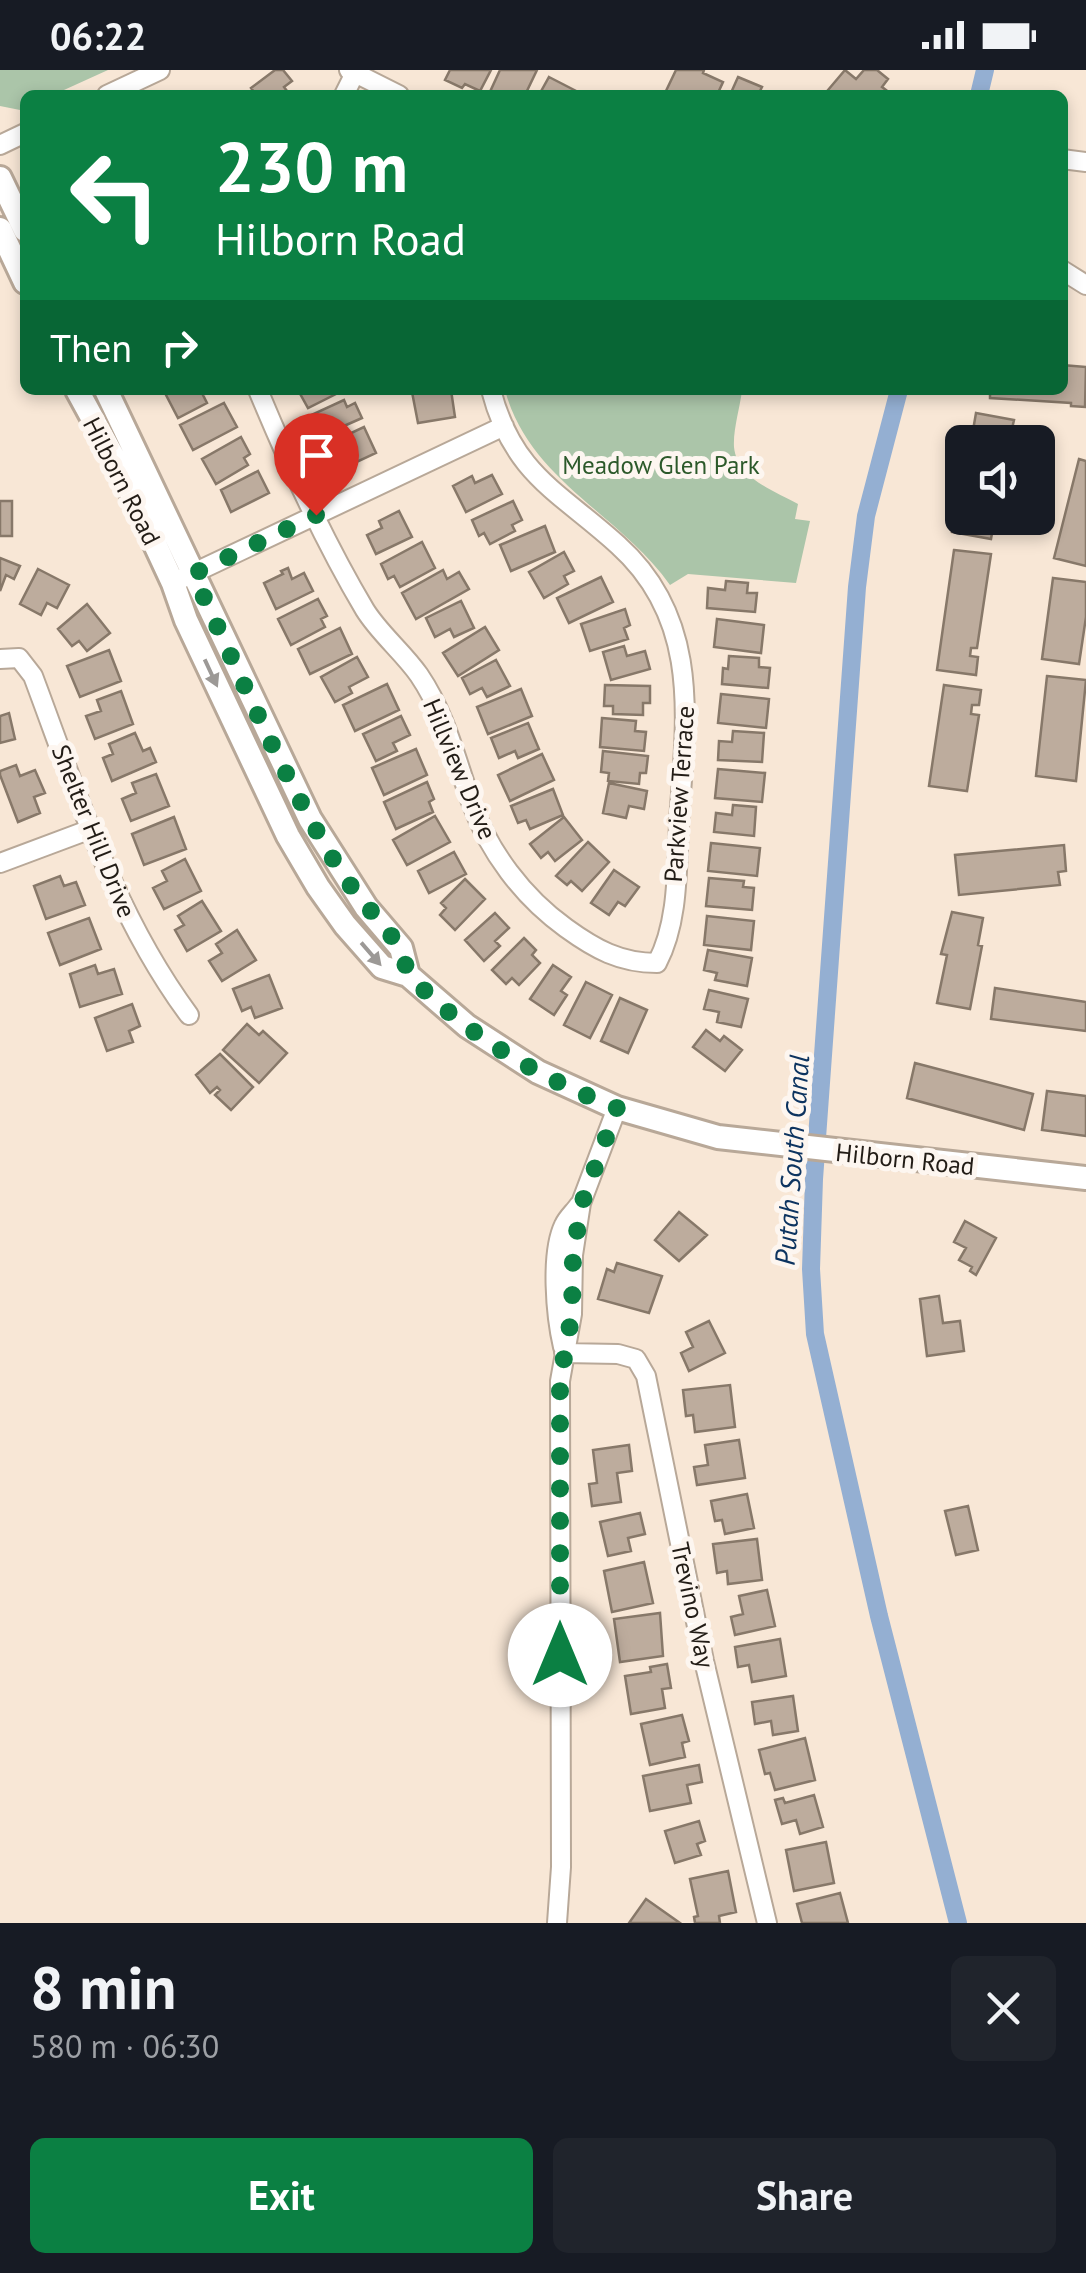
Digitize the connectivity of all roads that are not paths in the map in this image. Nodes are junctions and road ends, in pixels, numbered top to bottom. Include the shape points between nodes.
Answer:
1 (160, 70) edge
2 (352, 72) edge
3 (118, 90) edge
4 (389, 90) edge
5 (0, 178) edge
6 (20, 220) edge
7 (0, 229) edge
8 (20, 271) edge
9 (79, 395) edge
10 (108, 395) edge
11 (260, 395) edge
12 (493, 395) edge
13 (504, 426) junction
14 (316, 515) junction
15 (183, 578) junction
16 (0, 659) edge
17 (91, 829) junction
18 (0, 863) edge
19 (656, 963) joint
20 (189, 1015) dead end
21 (617, 1108) junction
22 (1086, 1178) edge
23 (582, 1203) junction
24 (573, 1255) junction
25 (556, 1288) junction
26 (564, 1352) junction
27 (557, 1923) edge
28 (768, 1923) edge

1 - 3 street
2 - 4 street
5 - 6 street
7 - 8 street
9 - 15 street, Hilborn Road
10 - 15 street, Hilborn Road
11 - 14 street, Hillview Drive
12 - 13 street, Parkview Terrace
13 - 14 street
13 - 19 street, Parkview Terrace via 555,496 621,547 649,581 680,654 687,704 680,813 670,939
14 - 15 street
14 - 19 street, Hillview Drive via 366,612 419,676 448,731 479,820 514,880 584,942 631,963
15 - 21 street, Hilborn Road via 310,819 339,869 401,948 408,975 497,1047
16 - 17 street, Shelter Hill Drive via 19,658 33,676
17 - 18 street
17 - 20 street, Shelter Hill Drive via 128,919
21 - 22 street, Hilborn Road via 718,1137
21 - 23 street
23 - 24 street
23 - 25 street via 564,1224
24 - 25 street
24 - 26 street
25 - 26 street
26 - 27 street
26 - 28 street, Trevino Way via 636,1359 646,1376 704,1662

